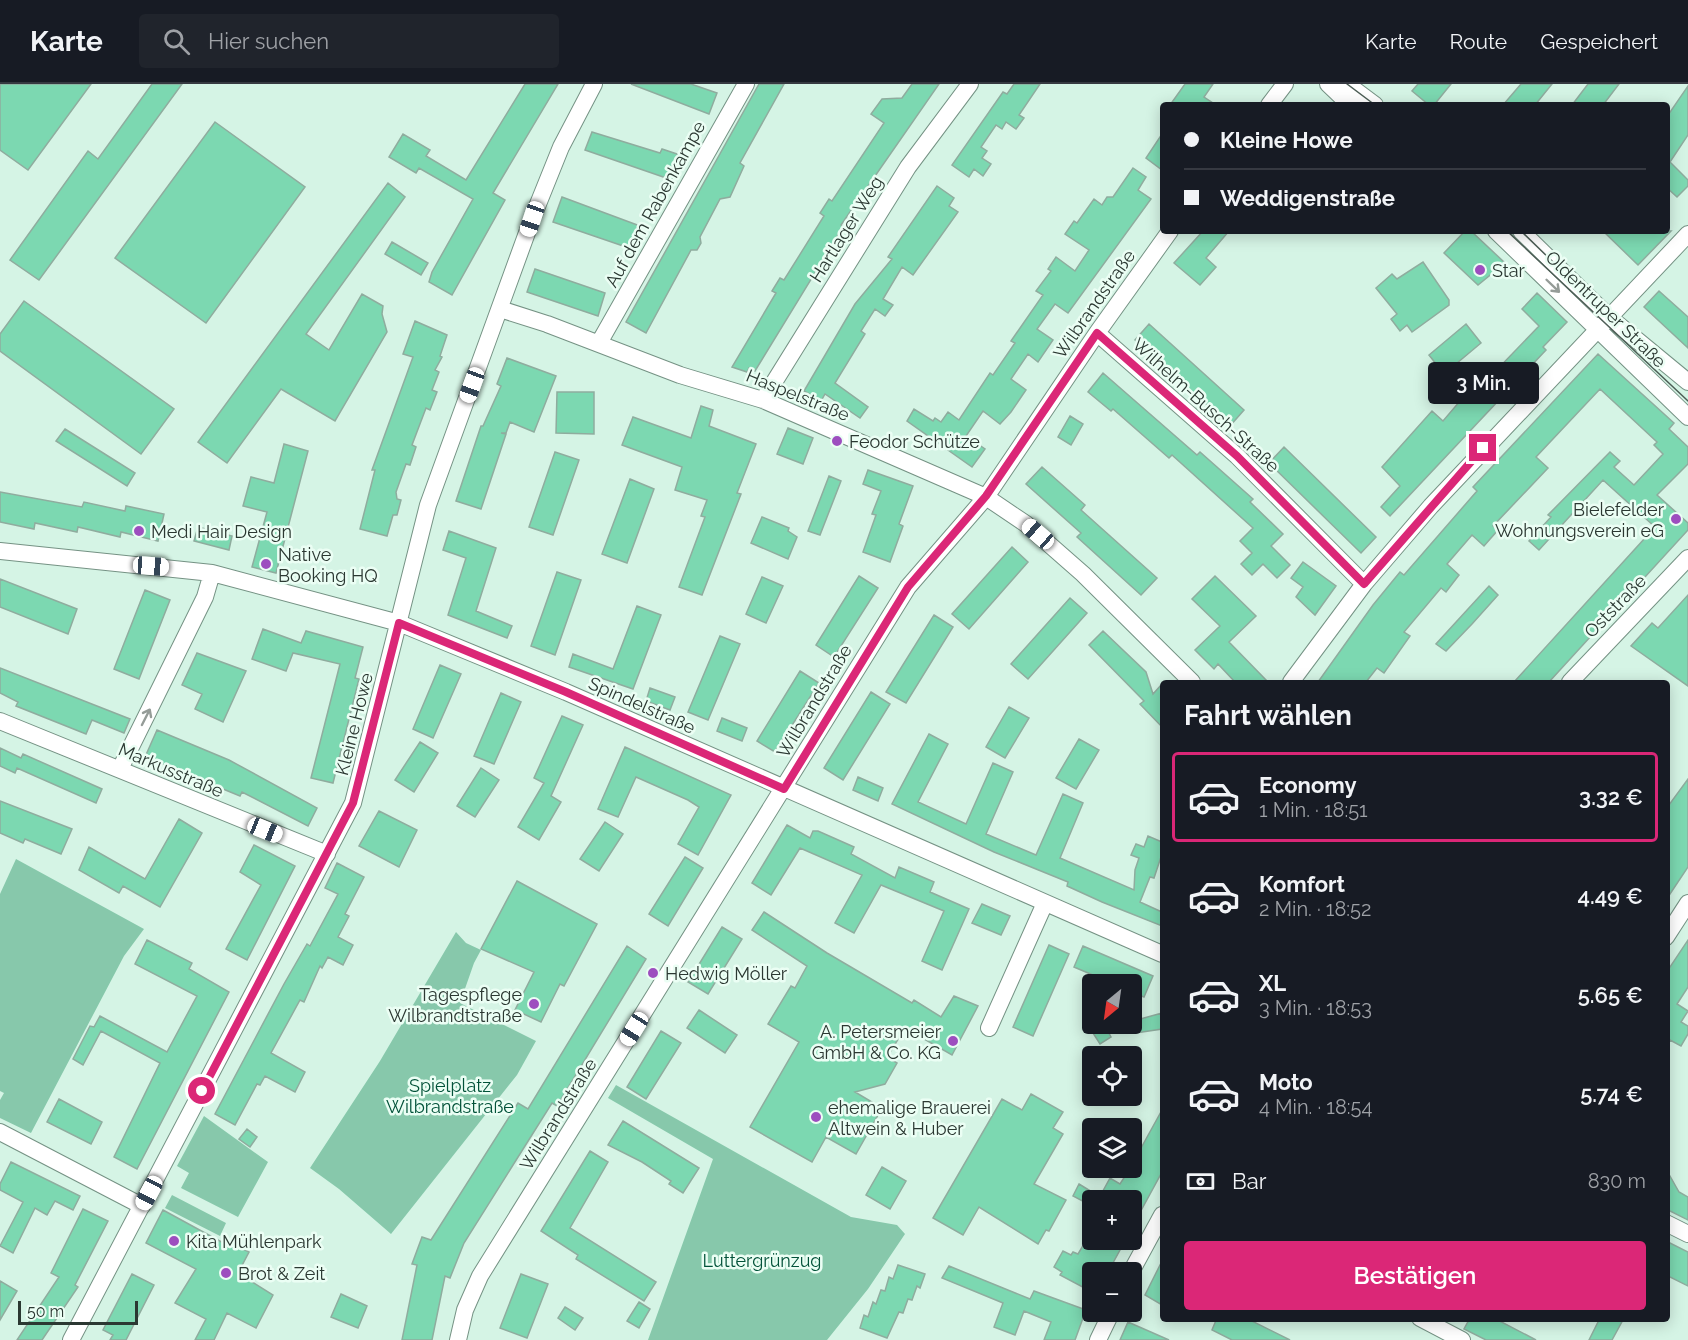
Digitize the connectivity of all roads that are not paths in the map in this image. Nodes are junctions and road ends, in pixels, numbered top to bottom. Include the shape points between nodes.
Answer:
1 (594, 84) edge
2 (746, 84) edge
3 (970, 84) edge
4 (1285, 84) edge
5 (1328, 84) edge
6 (1347, 84) edge
7 (1271, 102) edge
8 (1347, 102) edge
9 (1372, 102) edge
10 (1168, 234) edge
11 (1500, 234) edge
12 (1524, 234) edge
13 (1688, 234) edge
14 (500, 309) junction
15 (1605, 322) junction
16 (1097, 333) junction
17 (599, 344) junction
18 (1688, 382) edge
19 (763, 400) junction
20 (1688, 417) edge
21 (986, 496) junction
22 (0, 551) edge
23 (1688, 558) edge
24 (212, 573) junction
25 (1364, 584) junction
26 (399, 623) junction
27 (1190, 680) edge
28 (1292, 680) edge
29 (1572, 680) edge
30 (0, 721) edge
31 (120, 769) junction
32 (784, 789) junction
33 (327, 854) junction
34 (1045, 903) junction
35 (1688, 903) edge
36 (1670, 931) edge
37 (1160, 953) edge
38 (989, 1028) dead end
39 (0, 1132) edge
40 (142, 1206) junction
41 (1160, 1219) edge
42 (1670, 1225) edge
43 (1688, 1234) edge
44 (1136, 1262) edge
45 (1107, 1322) edge
46 (1443, 1324) edge
47 (71, 1340) edge
48 (458, 1340) edge
49 (1098, 1340) edge
50 (1462, 1340) edge

1 - 14 street, Kleine Howe via 561,147
2 - 17 street, Auf dem Rabenkampe
3 - 19 street, Hartlager Weg via 908,167
4 - 7 street
5 - 8 street
6 - 9 street
10 - 16 street, Wilbrandstraße
11 -> 15 street, Oldentruper Straße
12 - 15 street, Oldentruper Straße
13 - 15 street
14 - 17 street, Haspelstraße
14 - 26 street, Kleine Howe via 428,505
15 - 18 street, Oldentruper Straße
15 - 20 street, Oldentruper Straße
15 - 25 street via 1469,462
16 - 21 street, Wilbrandstraße
16 - 25 street, Wilhelm-Busch-Straße via 1237,456
17 - 19 street, Haspelstraße via 680,375
19 - 21 street, Haspelstraße
21 - 27 street, Haspelstraße via 1026,524 1083,574
21 - 32 street, Wilbrandstraße via 908,587
22 - 24 street, Spindelstraße
23 - 29 street, Oststraße
24 - 26 street, Spindelstraße
31 -> 24 street via 205,597
25 - 28 street
26 - 32 street, Spindelstraße
26 - 33 street, Kleine Howe via 356,793
30 - 31 street, Markusstraße
31 - 33 street, Markusstraße
32 - 34 street, Spindelstraße
32 - 48 street, Wilbrandstraße via 480,1276 465,1310
33 - 40 street, Kleine Howe
34 - 37 street, Spindelstraße
34 - 38 street
35 - 36 street
39 - 40 street
40 - 47 street, Kleine Howe
41 - 44 street
42 - 43 street
45 - 49 street
46 - 50 street

